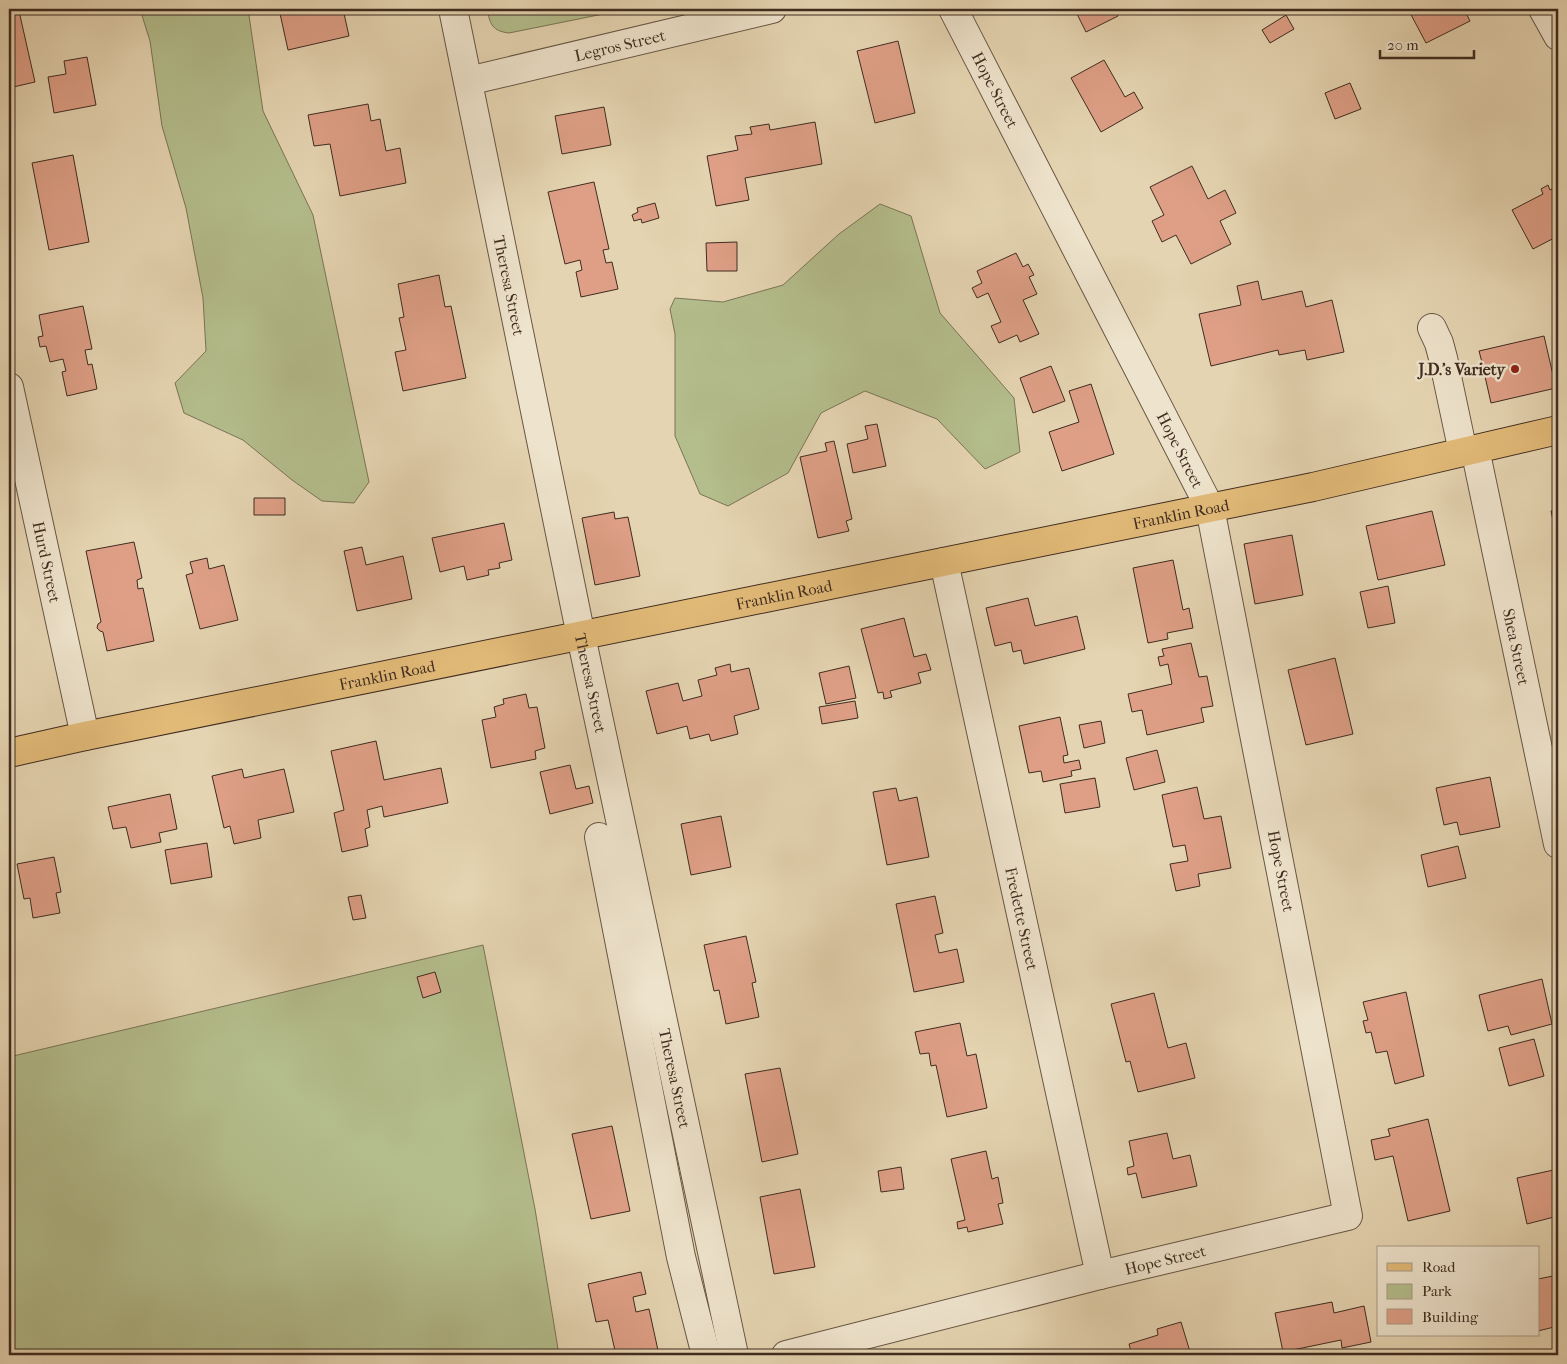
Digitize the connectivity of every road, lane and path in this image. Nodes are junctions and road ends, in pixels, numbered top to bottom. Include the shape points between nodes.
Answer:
1 (453, 9) edge
2 (772, 9) edge
3 (953, 9) edge
4 (1543, 9) edge
5 (1558, 36) edge
6 (468, 81) junction
7 (1432, 328) dead end
8 (9, 387) edge
9 (1558, 430) edge
10 (1469, 451) junction
11 (1210, 508) junction
12 (944, 562) junction
13 (581, 636) junction
14 (85, 736) junction
15 (9, 753) edge
16 (599, 837) dead end
17 (1558, 844) edge
18 (1100, 1275) junction
19 (706, 1355) edge
20 (734, 1355) edge
21 (786, 1355) edge

1 - 6 street, Theresa Street
2 - 6 street, Legros Street
3 - 11 street, Hope Street
4 - 5 street
6 - 13 street, Theresa Street
7 - 10 street, Shea Street
8 - 14 street, Hurd Street
9 - 10 main road, Franklin Road
10 - 11 main road, Franklin Road
10 - 17 street, Shea Street
11 - 12 main road, Franklin Road
11 - 18 street, Hope Street via 1348,1216
12 - 13 main road, Franklin Road
12 - 18 street, Fredette Street
13 - 14 main road, Franklin Road
13 - 20 street, Theresa Street
14 - 15 main road, Franklin Road
16 - 19 street via 680,1257
18 - 21 street, Hope Street

